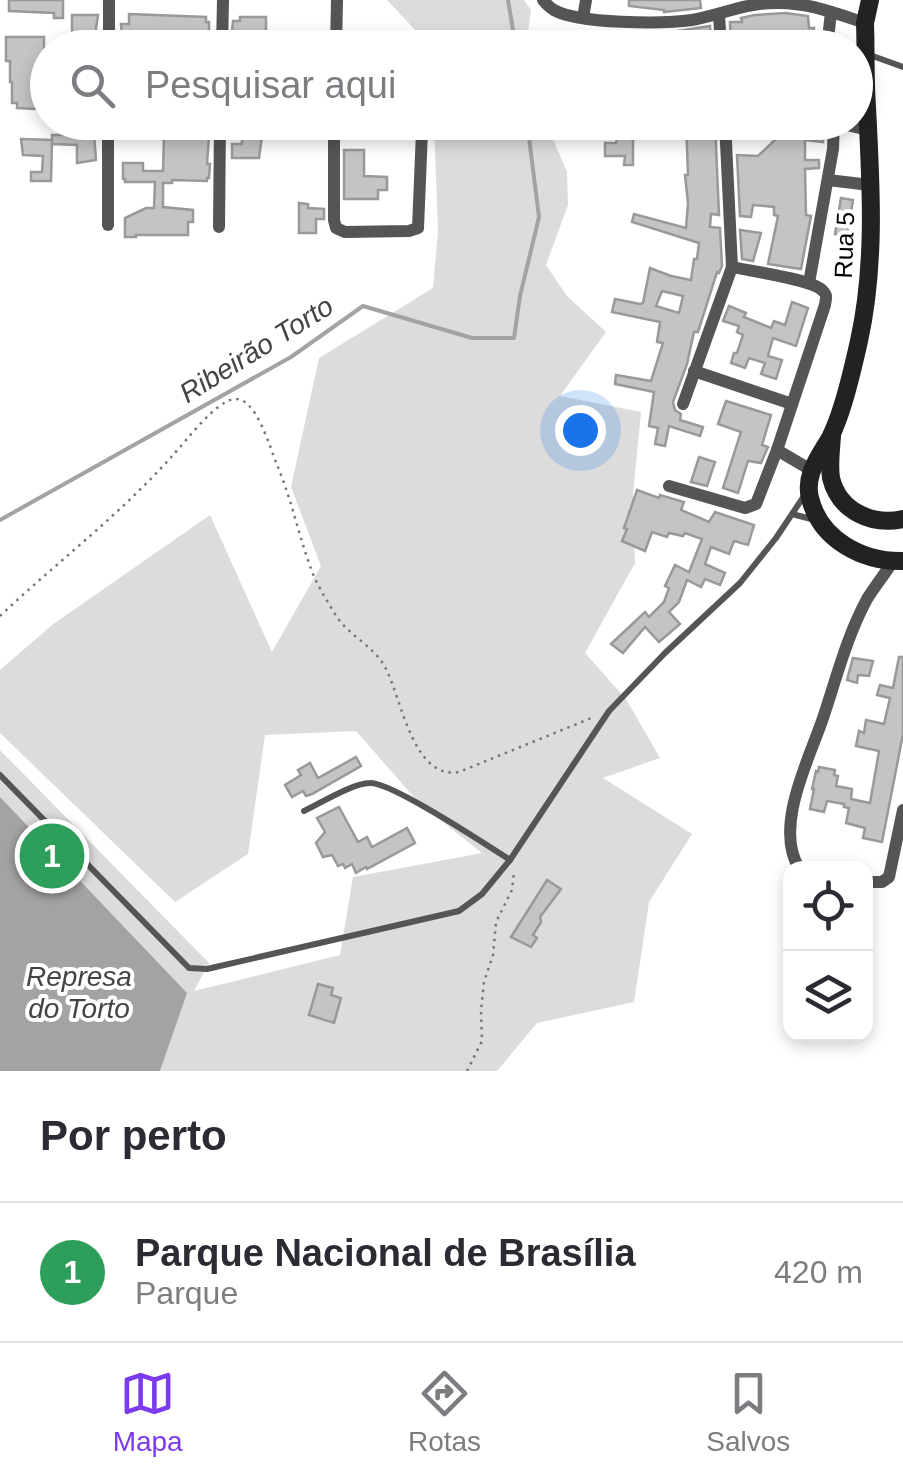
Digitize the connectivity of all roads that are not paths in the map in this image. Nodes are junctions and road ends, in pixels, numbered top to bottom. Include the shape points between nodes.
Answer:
1 (109, 0) edge
2 (222, 0) edge
3 (337, 0) edge
4 (543, 0) edge
5 (586, 0) edge
6 (870, 0) edge
7 (831, 12) junction
8 (719, 14) junction
9 (583, 18) junction
10 (865, 23) junction
11 (109, 30) edge
12 (222, 30) edge
13 (336, 30) edge
14 (720, 30) edge
15 (829, 30) edge
16 (865, 30) edge
17 (873, 56) edge
18 (903, 67) edge
19 (108, 140) edge
20 (220, 140) edge
21 (334, 140) edge
22 (421, 140) edge
23 (727, 140) edge
24 (832, 140) edge
25 (868, 140) edge
26 (828, 180) junction
27 (870, 185) junction
28 (108, 225) dead end
29 (218, 227) dead end
30 (732, 267) junction
31 (809, 283) junction
32 (694, 371) junction
33 (683, 404) dead end
34 (792, 404) junction
35 (833, 432) junction
36 (777, 450) junction
37 (811, 470) junction
38 (831, 476) junction
39 (669, 486) dead end
40 (808, 489) junction
41 (792, 514) junction
42 (903, 519) edge
43 (823, 525) junction
44 (898, 561) edge
45 (0, 775) edge
46 (903, 810) edge
47 (304, 811) dead end
48 (510, 860) junction
49 (795, 861) edge
50 (873, 882) edge

1 - 11 street
2 - 12 street
3 - 13 street
4 - 9 street via 552,10
5 - 9 street
6 - 10 street, Rua 5
7 - 8 street via 762,3
7 - 10 street
7 - 15 street
8 - 9 street via 675,21
8 - 14 street
10 - 16 street, Rua 5
17 - 18 lane
19 - 28 street
20 - 29 street
21 - 22 street via 334,220 345,232 418,228
23 - 30 street
24 - 26 street
25 - 27 street, Rua 5
26 - 27 street
26 - 31 street
27 - 35 street, Rua 5 via 869,287
30 - 31 street
30 - 32 street
31 - 34 street via 826,298
32 - 33 street
32 - 34 street
34 - 36 street
35 - 37 street
35 - 38 street
36 - 37 street
36 - 39 street via 752,507
37 - 38 street
37 - 40 street
38 - 42 street via 838,495 861,516
40 - 41 lane
40 - 43 street
41 - 43 lane
41 - 48 lane via 740,583 609,711
43 - 44 street via 862,556
44 - 49 street via 870,595 848,640 806,761 790,838
45 - 48 lane via 183,964 197,970 459,911
46 - 50 street via 890,877
47 - 48 lane via 373,782

